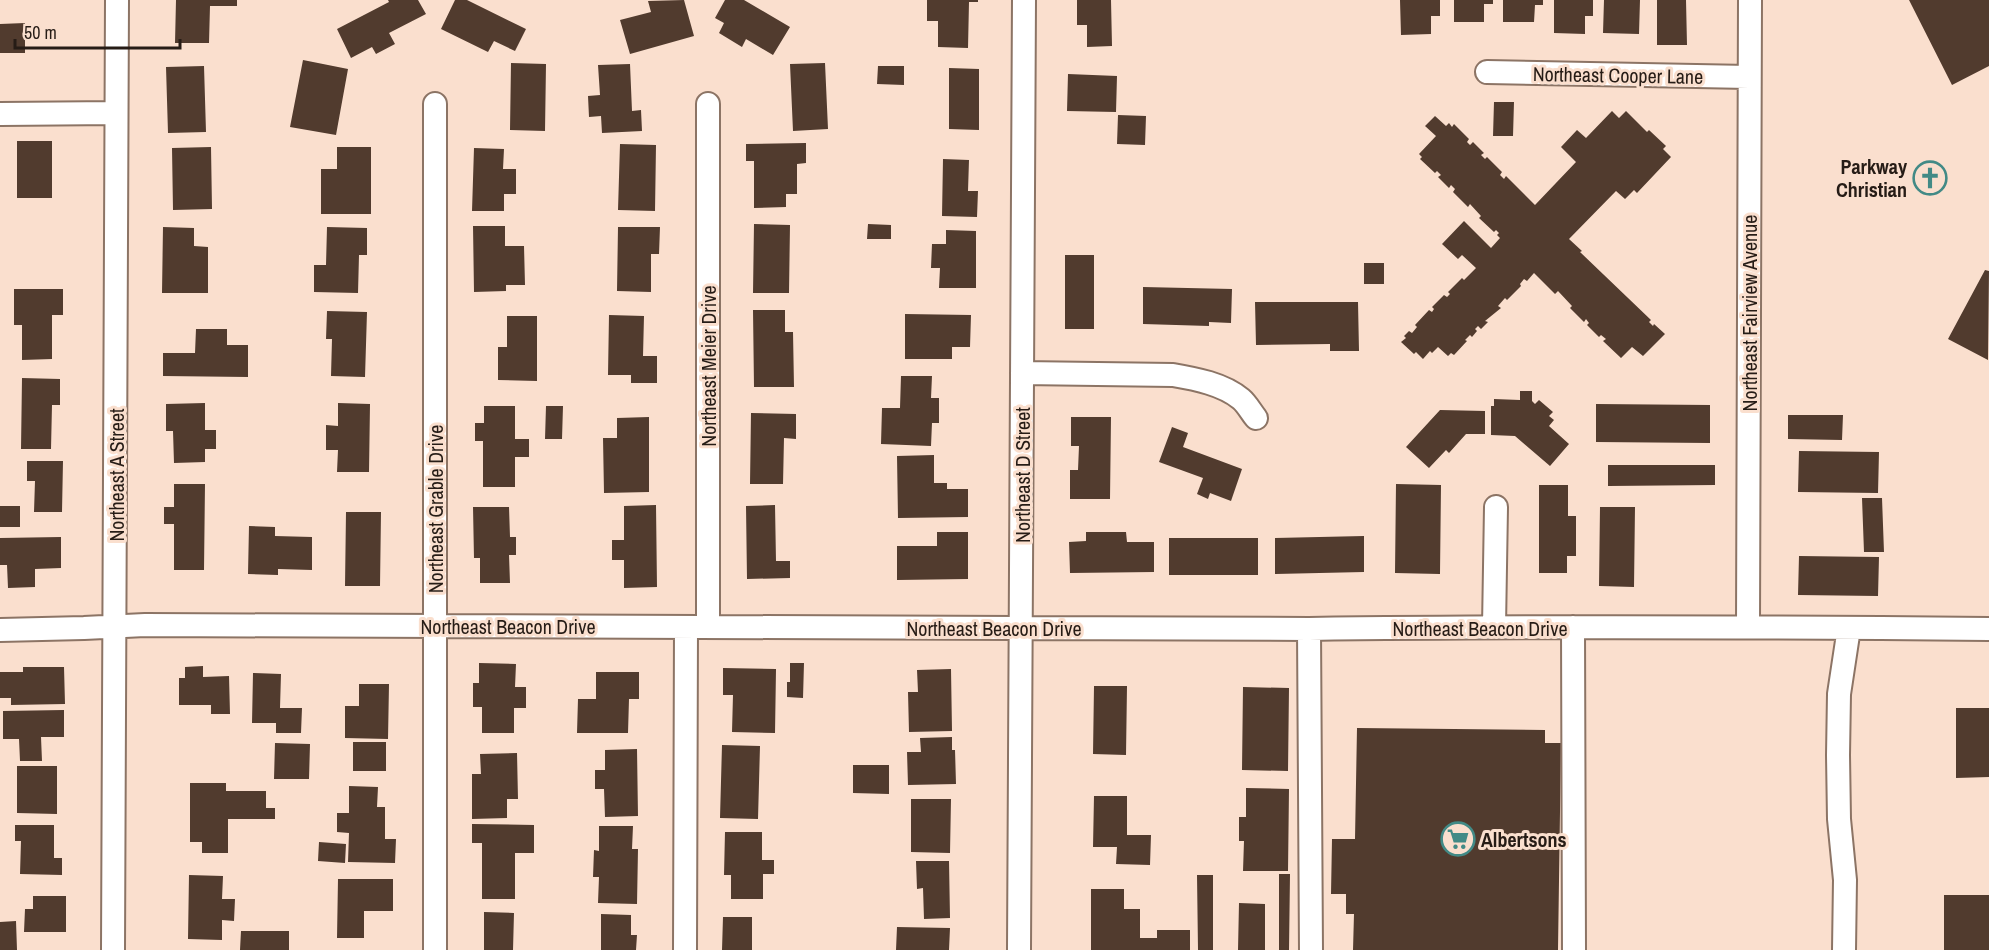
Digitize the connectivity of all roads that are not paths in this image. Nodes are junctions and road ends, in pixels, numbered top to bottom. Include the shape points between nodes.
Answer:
1 (117, 0) edge
2 (1024, 0) edge
3 (1750, 0) edge
4 (1487, 72) dead end
5 (1749, 77) junction
6 (435, 104) dead end
7 (708, 104) dead end
8 (117, 113) junction
9 (0, 114) edge
10 (1022, 373) junction
11 (1256, 418) dead end
12 (1497, 507) dead end
13 (435, 626) junction
14 (115, 627) junction
15 (697, 627) junction
16 (1494, 627) junction
17 (1573, 627) junction
18 (1748, 627) junction
19 (1022, 628) junction
20 (1849, 628) junction
21 (1989, 629) edge
22 (0, 630) edge
23 (1309, 630) junction
24 (113, 950) edge
25 (435, 950) edge
26 (685, 950) edge
27 (1019, 950) edge
28 (1311, 950) edge
29 (1574, 950) edge
30 (1844, 950) edge

1 - 8 street, Northeast A Street
2 - 10 street, Northeast D Street
3 - 5 street, Northeast Fairview Avenue
4 - 5 street, Northeast Cooper Lane
5 - 18 street, Northeast Fairview Avenue
6 - 13 street, Northeast Grable Drive
7 - 15 street, Northeast Meier Drive
8 - 9 street
8 - 14 street, Northeast A Street
10 - 11 street via 1173,375 1196,379 1241,399
10 - 19 street, Northeast D Street
12 - 16 street
13 - 14 street, Northeast Beacon Drive
13 - 15 street, Northeast Beacon Drive
13 - 25 street, Northeast Grable Drive
14 - 22 street, Northeast Beacon Drive
14 - 24 street, Northeast A Street
15 - 19 street, Northeast Beacon Drive
15 - 26 street, Northeast Meier Drive
16 - 17 street, Northeast Beacon Drive
16 - 23 street, Northeast Beacon Drive
17 - 18 street, Northeast Beacon Drive
17 - 29 street
18 - 20 street, Northeast Beacon Drive
19 - 23 street, Northeast Beacon Drive
19 - 27 street, Northeast D Street
20 - 21 street, Northeast Beacon Drive
20 - 30 street via 1839,693
23 - 28 street

